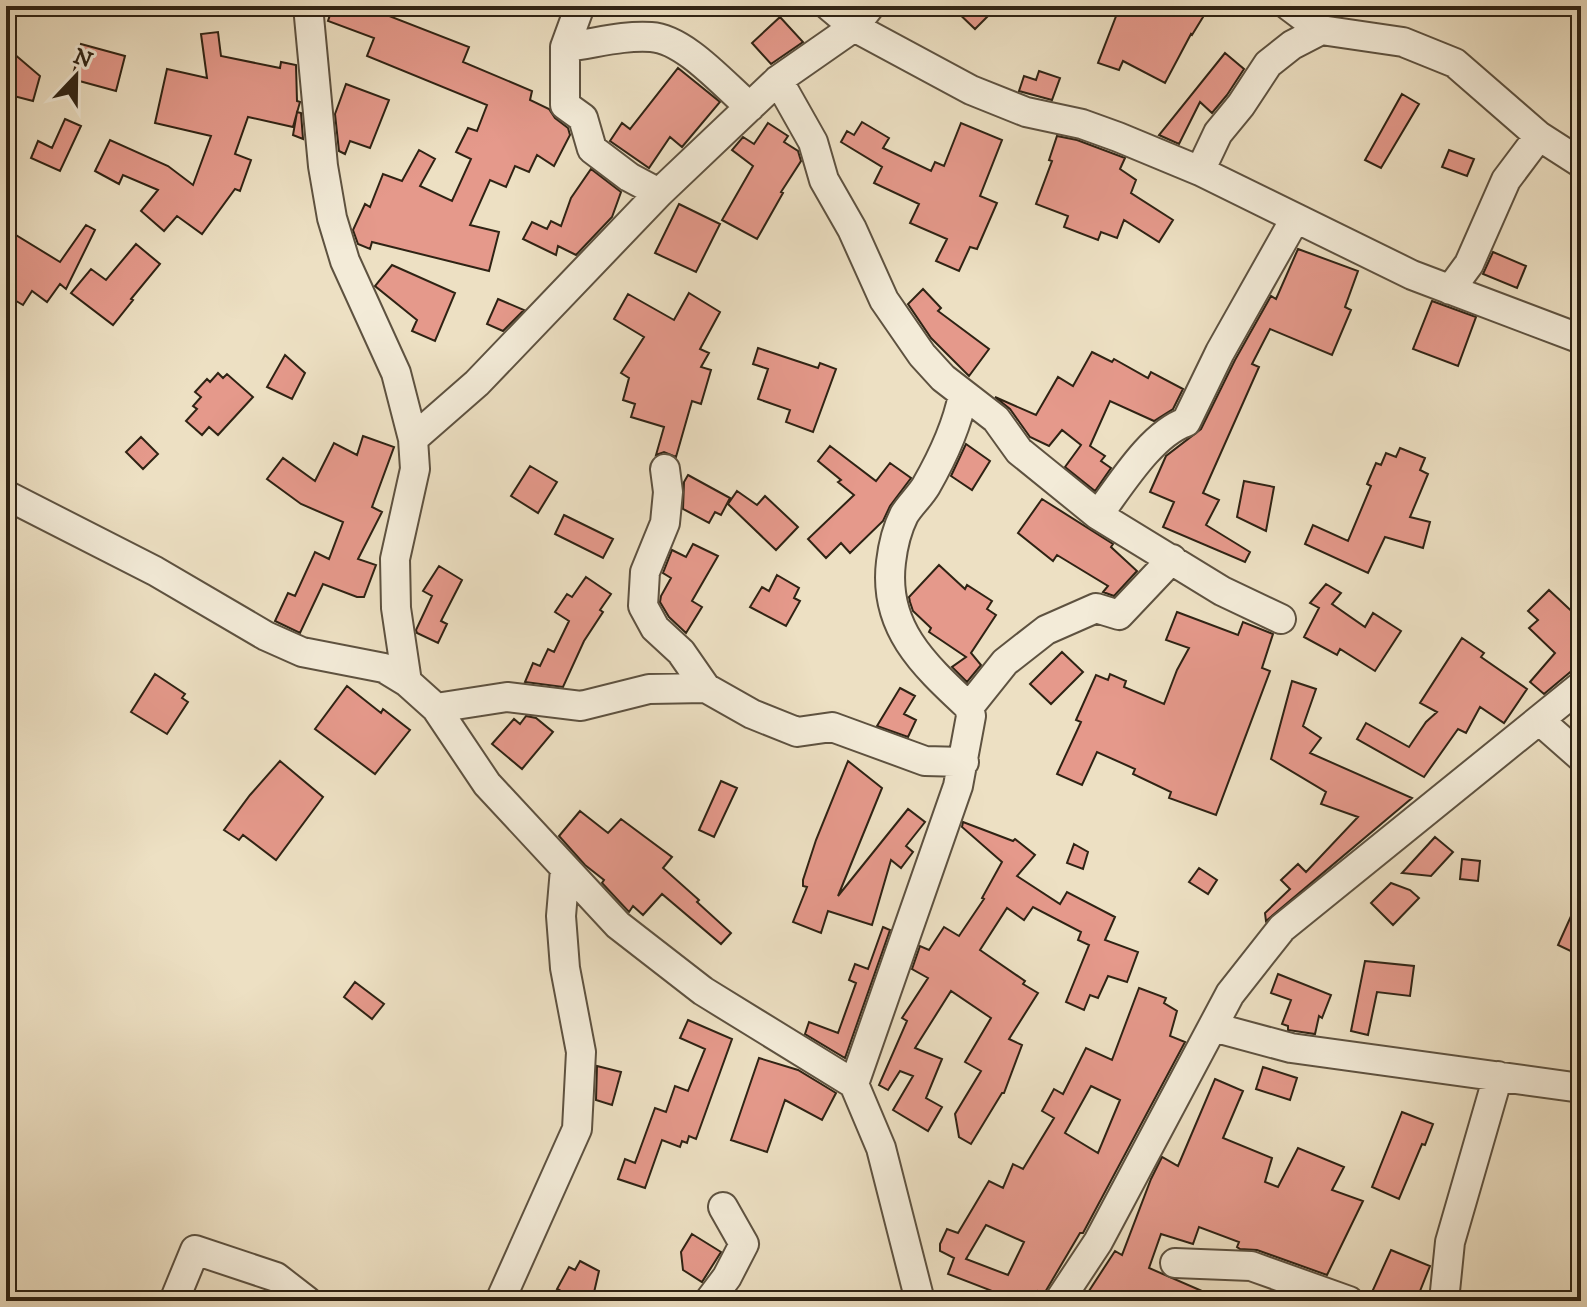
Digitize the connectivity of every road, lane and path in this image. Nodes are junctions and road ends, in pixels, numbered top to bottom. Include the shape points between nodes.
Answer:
1 (308, 6) edge
2 (580, 6) edge
3 (829, 6) edge
4 (1289, 6) edge
5 (862, 17) edge
6 (1321, 30) junction
7 (565, 47) junction
8 (778, 80) junction
9 (750, 107) junction
10 (1539, 136) junction
11 (1581, 163) edge
12 (1200, 171) junction
13 (659, 193) junction
14 (1295, 219) junction
15 (1450, 290) junction
16 (1581, 339) edge
17 (963, 395) junction
18 (413, 439) junction
19 (665, 469) dead end
20 (6, 495) edge
21 (1098, 515) junction
22 (1172, 559) junction
23 (1281, 619) dead end
24 (407, 682) junction
25 (1581, 686) edge
26 (706, 688) junction
27 (969, 707) junction
28 (436, 708) junction
29 (1539, 720) junction
30 (1581, 757) edge
31 (964, 762) junction
32 (565, 869) junction
33 (1213, 1027) junction
34 (1498, 1076) junction
35 (854, 1084) junction
36 (1581, 1088) edge
37 (723, 1207) dead end
38 (1175, 1263) dead end
39 (174, 1301) edge
40 (307, 1301) edge
41 (500, 1301) edge
42 (709, 1301) edge
43 (920, 1301) edge
44 (1059, 1301) edge
45 (1349, 1301) edge
46 (1444, 1301) edge

1 - 18 street via 332,218 345,261 396,373
2 - 7 street
3 - 5 street
4 - 6 street
5 - 8 street
5 - 12 street via 971,90 1026,112 1082,124
6 - 10 street via 1403,42 1455,63
6 - 12 street via 1268,64 1218,133
7 - 9 street via 653,37 671,42
7 - 13 street via 565,105 583,118 592,149
8 - 9 street
8 - 17 street via 813,142 824,180 884,300 922,355
9 - 13 street
10 - 11 street
10 - 15 street via 1506,180 1469,264
12 - 14 street
13 - 18 street via 477,383
14 - 15 street
14 - 21 street via 1186,422 1159,439
15 - 16 street
17 - 21 street via 996,419 1019,451
17 - 27 street via 956,425 894,537 888,583 893,613 904,634
18 - 24 street via 415,469 395,559
19 - 26 street via 665,523 645,572 643,606
20 - 24 street via 155,571 266,636 302,652 384,668
21 - 22 street
22 - 23 street
22 - 27 street via 1119,615 1096,608 1046,630 1005,662
24 - 28 street
25 - 29 street
26 - 28 street via 649,689 581,706 507,697
26 - 31 street via 797,732 832,727 925,761
27 - 31 street
28 - 32 street via 487,784
29 - 30 street
29 - 33 street via 1282,928 1230,994
31 - 35 street
32 - 35 street via 618,925 703,991
32 - 41 street via 565,968 581,1052 577,1129
33 - 34 street via 1291,1048
33 - 44 street via 1098,1242
34 - 36 street
34 - 46 street via 1450,1242
35 - 43 street via 881,1148
37 - 42 street via 744,1244
38 - 45 street via 1251,1266
39 - 40 street via 195,1250 276,1277

